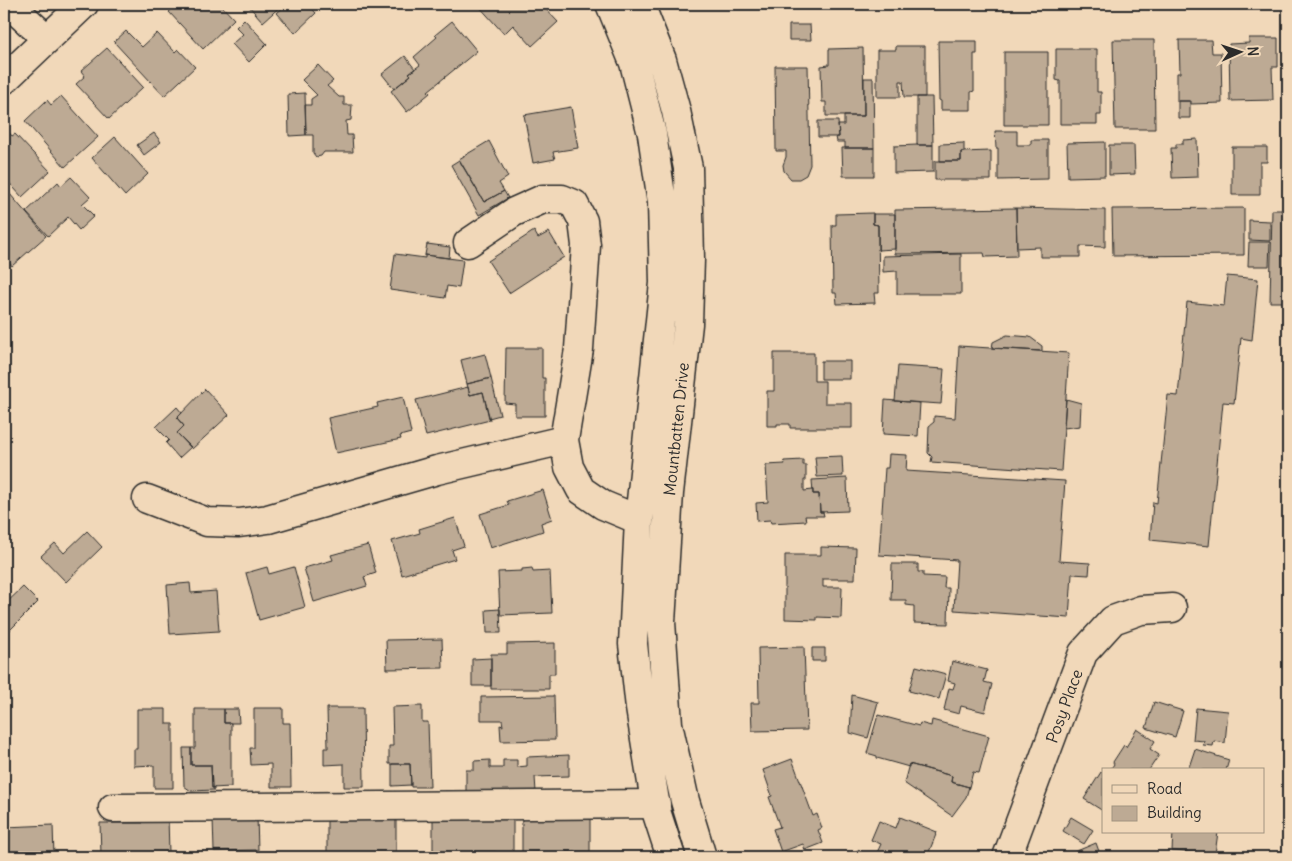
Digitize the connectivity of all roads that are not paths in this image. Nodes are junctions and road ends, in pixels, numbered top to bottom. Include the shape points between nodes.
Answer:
1 (9, 4) edge
2 (84, 4) edge
3 (643, 5) edge
4 (614, 11) edge
5 (47, 39) junction
6 (4, 80) edge
7 (468, 243) dead end
8 (564, 440) junction
9 (147, 499) dead end
10 (639, 520) junction
11 (1172, 608) dead end
12 (656, 804) junction
13 (113, 808) dead end
14 (671, 857) edge
15 (702, 857) edge
16 (1007, 857) edge

1 - 5 street
2 - 5 street
3 - 4 street
3 - 15 street, Mountbatten Drive via 662,60 688,168 688,324 669,493 661,622 668,724 685,801
4 - 10 street, Mountbatten Drive via 634,63 652,134 662,202 664,283
5 - 6 street
7 - 8 street via 514,212 543,199 562,199 574,204 583,221 586,245 579,349
8 - 9 street via 437,470 268,519 239,523 207,522
8 - 10 street via 569,466 581,490 603,505
10 - 12 street, Mountbatten Drive via 633,644
11 - 16 street, Posy Place via 1141,610 1113,620 1083,654
12 - 13 street
12 - 14 street, Mountbatten Drive

